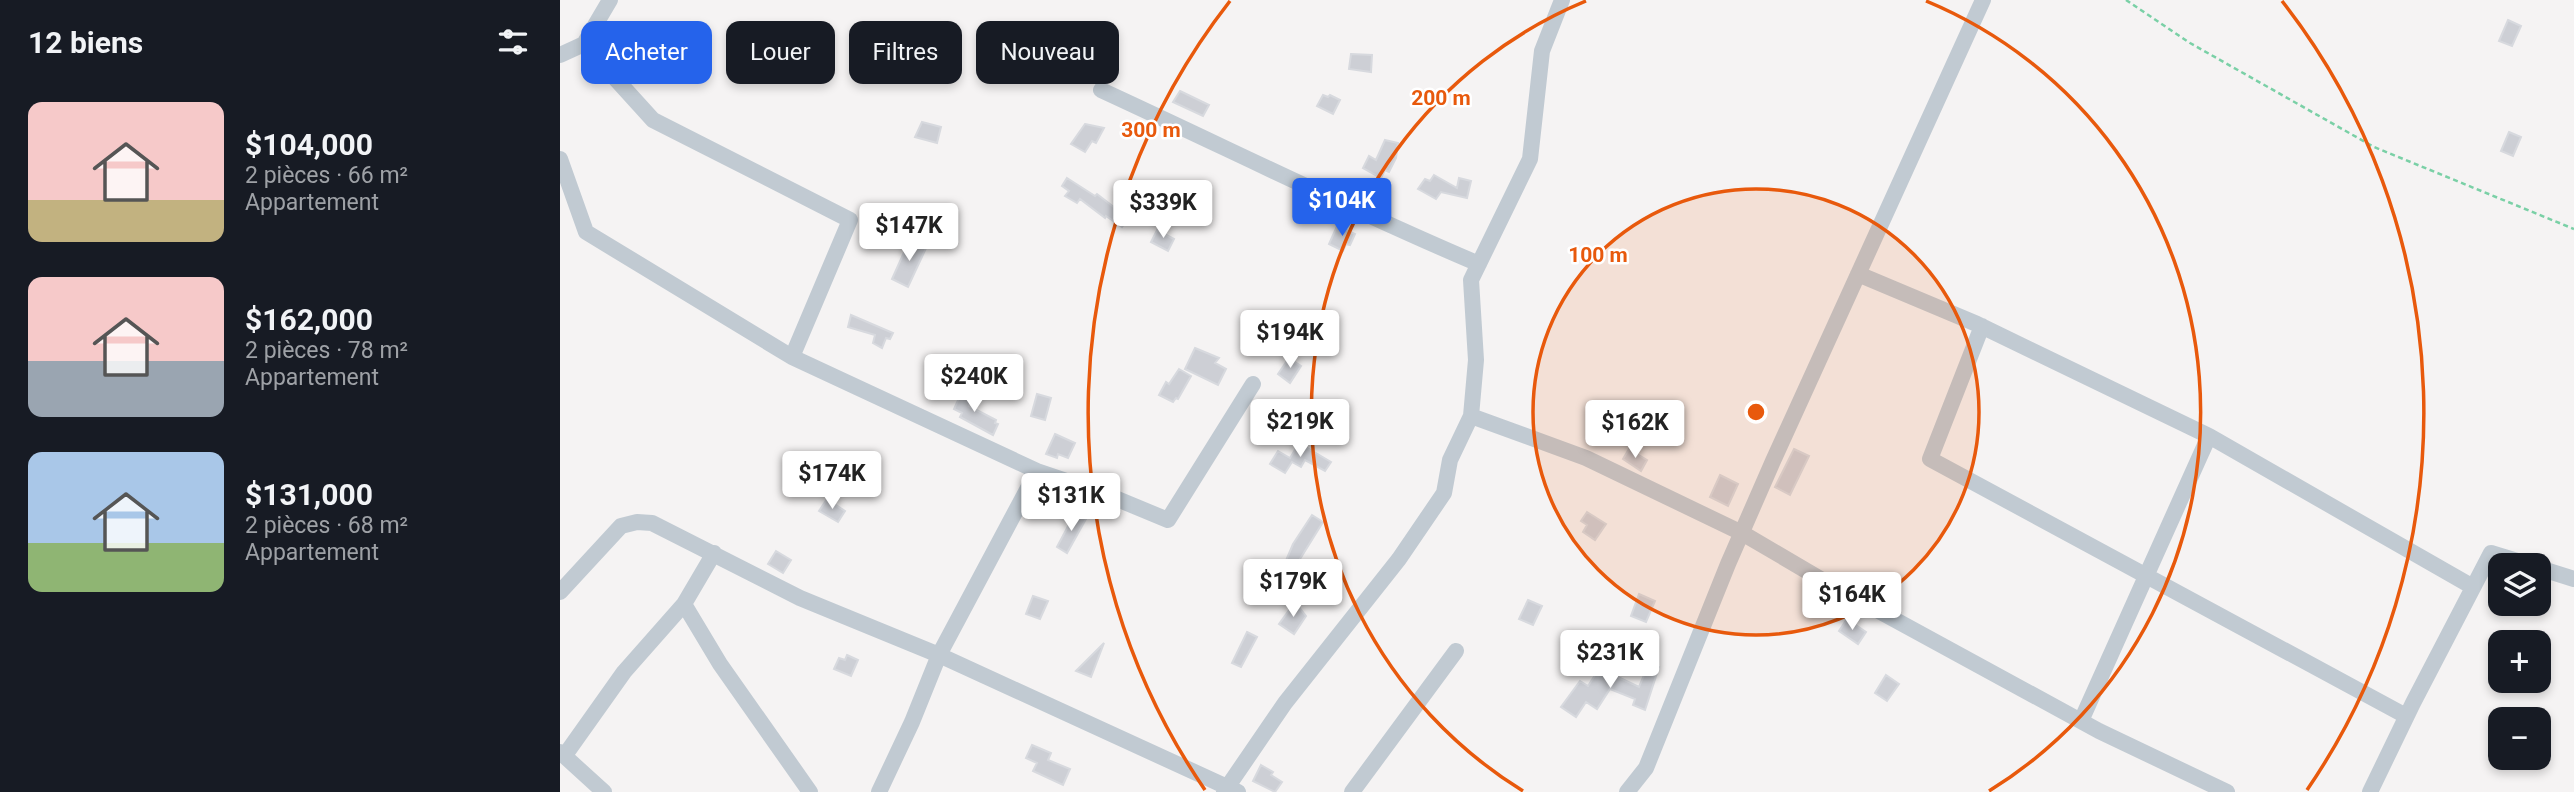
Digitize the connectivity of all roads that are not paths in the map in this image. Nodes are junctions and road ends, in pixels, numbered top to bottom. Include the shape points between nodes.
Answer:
1 (610, 0) edge
2 (1562, 0) edge
3 (1983, 0) edge
4 (598, 21) edge
5 (581, 45) edge
6 (560, 55) edge
7 (620, 84) edge
8 (1101, 90) dead end
9 (560, 159) edge
10 (1479, 264) junction
11 (1858, 274) junction
12 (1982, 326) junction
13 (792, 357) junction
14 (1254, 384) dead end
15 (1471, 416) junction
16 (2209, 436) junction
17 (1037, 471) junction
18 (1742, 533) junction
19 (714, 553) junction
20 (2488, 559) edge
21 (2551, 572) edge
22 (2147, 574) junction
23 (2574, 579) edge
24 (2473, 587) junction
25 (560, 593) edge
26 (684, 604) junction
27 (1456, 652) dead end
28 (939, 655) junction
29 (2406, 716) junction
30 (2081, 721) junction
31 (562, 753) edge
32 (1229, 790) edge
33 (604, 792) edge
34 (810, 792) edge
35 (879, 792) edge
36 (1352, 792) edge
37 (1627, 792) edge
38 (2227, 792) edge
39 (2370, 792) edge

1 - 4 street
2 - 10 street via 1542,51 1530,159
3 - 11 street
5 - 6 street
7 - 13 street via 653,120 850,220
8 - 10 street via 1367,217
9 - 13 street via 586,232
10 - 15 street via 1471,280 1476,360
11 - 12 street
11 - 18 street
12 - 16 street
12 - 22 street via 1930,459
13 - 17 street
14 - 17 street via 1168,520
15 - 18 street via 1586,458
15 - 32 street via 1450,460 1444,493 1399,559 1285,703
16 - 22 street
16 - 24 street
17 - 28 street
18 - 30 street
18 - 37 street via 1646,768
19 - 25 street via 652,523 621,526
19 - 26 street
19 - 28 street via 800,597
20 - 24 street
21 - 23 street
22 - 29 street
22 - 30 street
24 - 29 street
26 - 31 street
26 - 34 street
27 - 36 street
28 - 32 street
28 - 35 street
29 - 39 street
30 - 38 street
31 - 33 street

